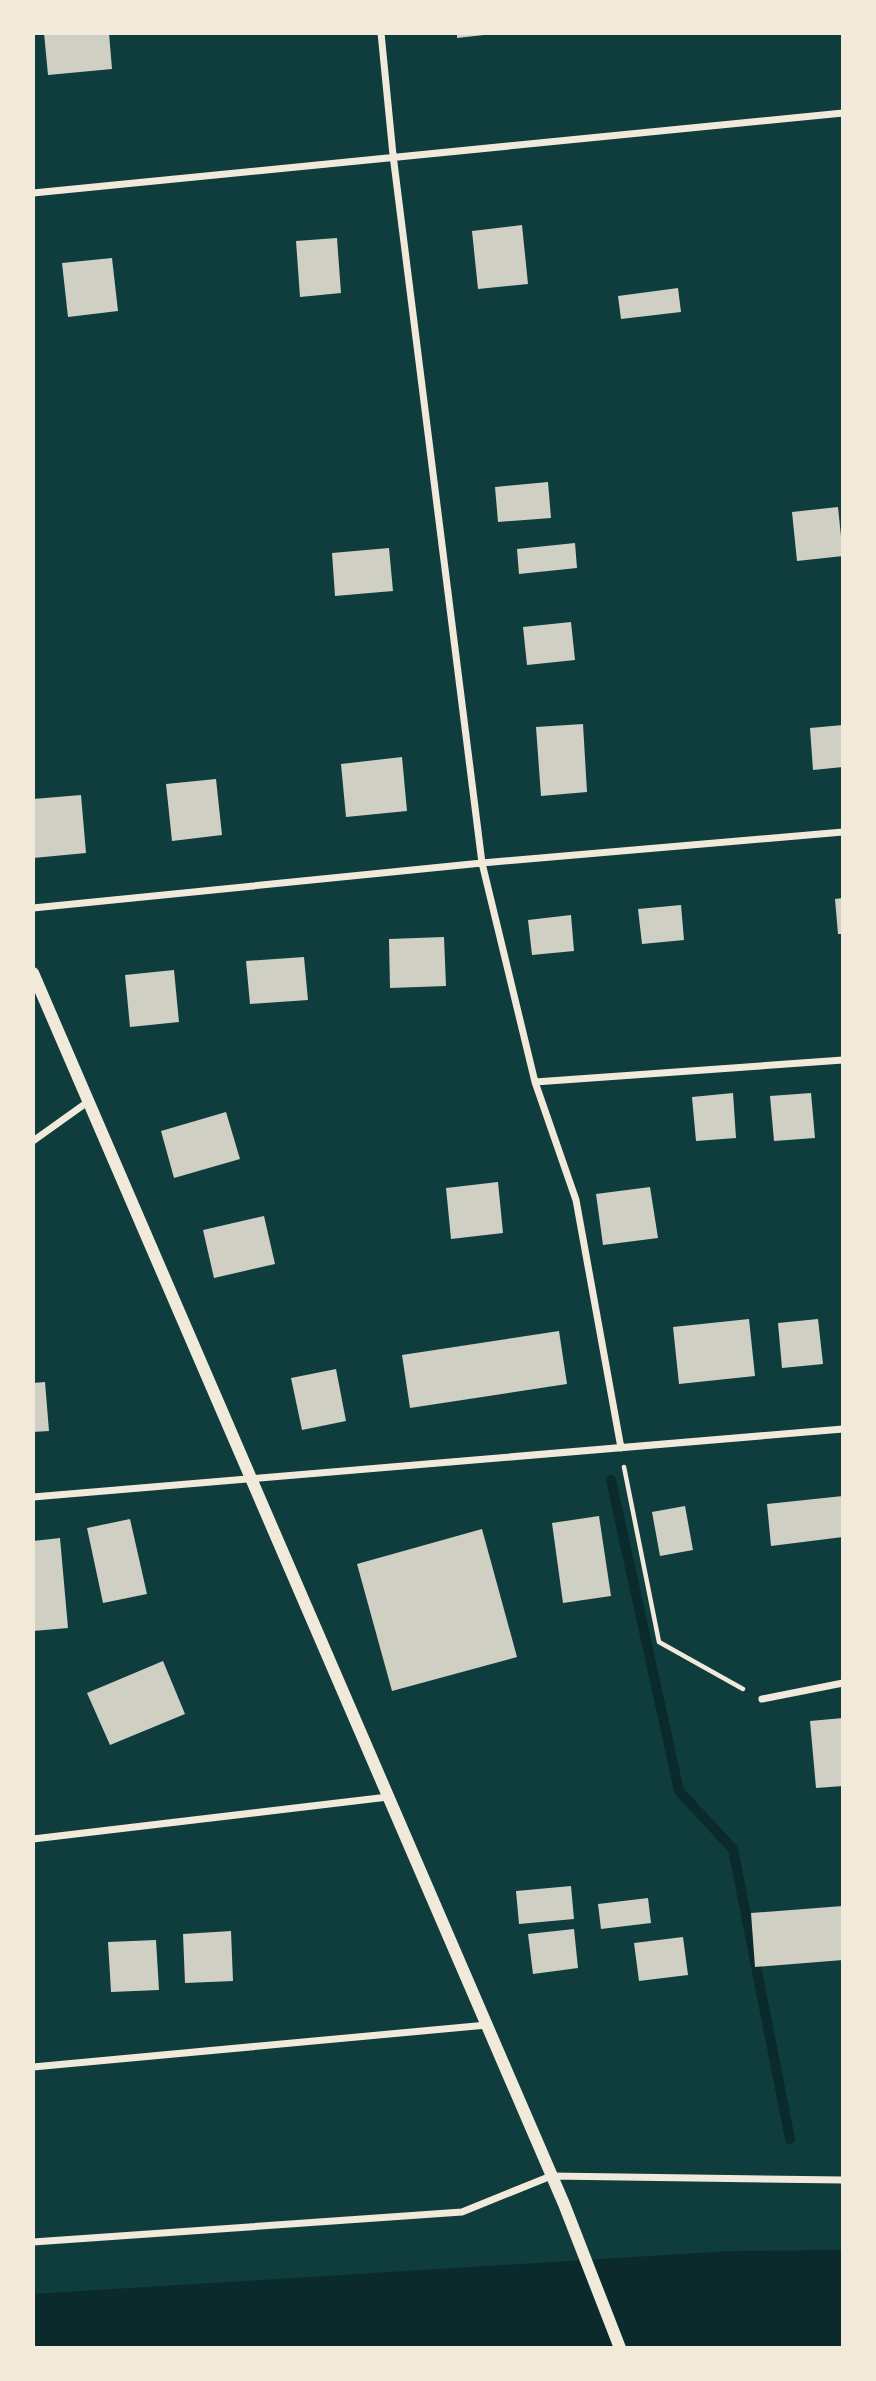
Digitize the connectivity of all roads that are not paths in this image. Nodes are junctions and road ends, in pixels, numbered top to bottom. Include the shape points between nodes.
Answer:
1 (381, 33) edge
2 (843, 113) edge
3 (393, 155) junction
4 (33, 192) edge
5 (843, 832) edge
6 (482, 863) junction
7 (33, 908) edge
8 (33, 973) edge
9 (843, 1060) edge
10 (535, 1082) junction
11 (89, 1101) junction
12 (33, 1142) edge
13 (843, 1429) edge
14 (621, 1448) junction
15 (251, 1478) junction
16 (33, 1497) edge
17 (843, 1683) edge
18 (762, 1699) road end
19 (388, 1797) junction
20 (33, 1839) edge
21 (486, 2025) junction
22 (33, 2067) edge
23 (551, 2176) junction
24 (843, 2180) edge
25 (33, 2242) edge
26 (620, 2348) edge

1 - 3 street
2 - 3 street
3 - 4 street
3 - 6 street
5 - 6 street
6 - 7 street
6 - 10 street
8 - 11 street
9 - 10 street
10 - 14 street via 576,1200
11 - 12 street
11 - 15 street
13 - 14 street
14 - 15 street
15 - 16 street
15 - 19 street
17 - 18 street
19 - 20 street
19 - 21 street
21 - 22 street
21 - 23 street
23 - 24 street
23 - 25 street via 462,2212
23 - 26 street

